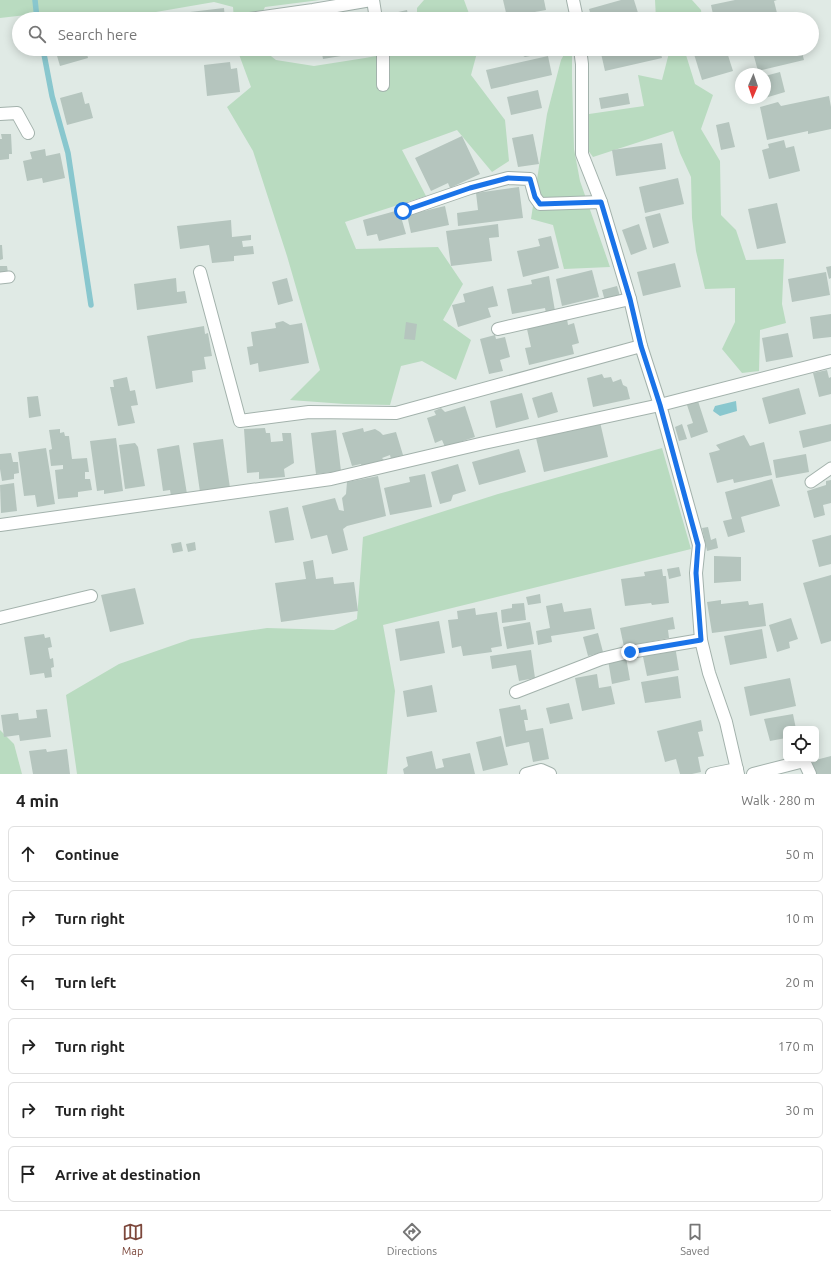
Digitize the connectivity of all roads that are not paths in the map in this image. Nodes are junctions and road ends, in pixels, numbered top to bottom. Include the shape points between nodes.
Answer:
1 (372, 0) edge
2 (573, 0) edge
3 (299, 12) edge
4 (375, 12) edge
5 (576, 12) edge
6 (382, 56) edge
7 (581, 56) edge
8 (383, 85) dead end
9 (0, 114) edge
10 (28, 133) dead end
11 (601, 202) junction
12 (403, 211) dead end
13 (200, 272) dead end
14 (630, 299) junction
15 (498, 330) dead end
16 (641, 346) junction
17 (831, 361) edge
18 (660, 405) junction
19 (831, 468) edge
20 (811, 482) dead end
21 (0, 525) edge
22 (91, 596) dead end
23 (0, 618) edge
24 (701, 640) junction
25 (516, 692) dead end
26 (737, 771) edge
27 (526, 774) edge
28 (550, 774) edge
29 (712, 774) edge
30 (753, 774) edge
31 (810, 774) edge

1 - 3 street
1 - 4 street
2 - 5 street
6 - 8 street
7 - 11 street via 582,154
9 - 10 street via 17,113
11 - 12 street via 540,204 535,197 530,179 508,178
11 - 14 street
13 - 16 street via 240,421 309,412 396,413
14 - 15 street
14 - 16 street
16 - 18 street
17 - 18 street
18 - 21 street via 331,479
18 - 24 street via 698,545 696,573
19 - 20 lane
22 - 23 street
24 - 25 street via 600,659
24 - 26 street via 726,722
26 - 29 street
27 - 28 street via 541,770
30 - 31 street via 804,760

